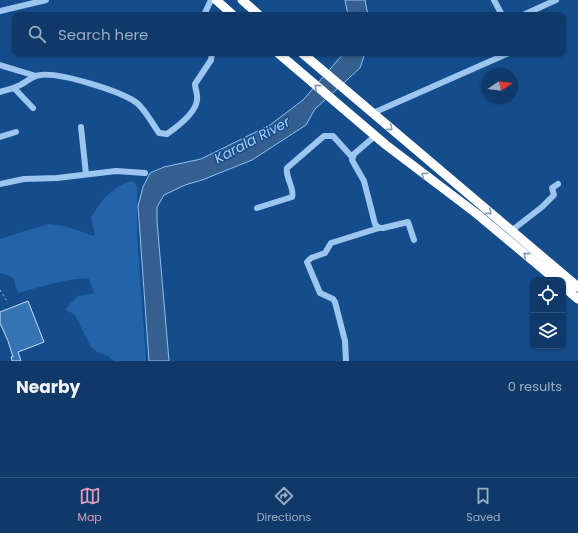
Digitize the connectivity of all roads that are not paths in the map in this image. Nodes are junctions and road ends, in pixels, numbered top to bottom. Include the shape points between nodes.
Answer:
1 (46, 0) edge
2 (211, 0) edge
3 (216, 0) edge
4 (242, 0) edge
5 (494, 0) edge
6 (556, 0) edge
7 (0, 10) edge
8 (205, 12) edge
9 (230, 12) edge
10 (256, 12) edge
11 (500, 12) edge
12 (530, 12) edge
13 (212, 56) edge
14 (281, 56) edge
15 (305, 56) edge
16 (502, 56) edge
17 (0, 65) edge
18 (36, 76) junction
19 (14, 88) junction
20 (0, 92) edge
21 (33, 108) dead end
22 (372, 113) junction
23 (81, 127) dead end
24 (16, 132) dead end
25 (0, 136) edge
26 (375, 136) junction
27 (352, 157) junction
28 (145, 173) dead end
29 (86, 174) junction
30 (0, 184) edge
31 (558, 184) dead end
32 (257, 208) dead end
33 (379, 228) junction
34 (511, 231) junction
35 (414, 240) dead end
36 (552, 277) edge
37 (578, 287) edge
38 (566, 289) edge
39 (578, 299) edge
40 (346, 361) edge

1 - 7 street
2 - 8 street
3 - 9 highway
4 - 10 highway
5 - 11 street
6 - 12 street
13 - 18 street via 195,84 196,105 174,129 163,134 159,133 143,109 124,95 99,86 50,75
26 -> 14 highway
15 - 22 highway
16 - 22 street
17 - 18 street
18 - 19 street
19 - 20 street
19 - 21 street
22 -> 34 highway
23 - 29 street
24 - 25 street
26 - 27 street
36 -> 26 highway via 477,214
27 - 32 street via 333,136 324,136 287,168 292,197
27 - 33 street via 364,182 375,224
28 - 29 street via 116,171
29 - 30 street
31 - 34 street via 552,188 554,195 542,207
33 - 35 street via 408,222
33 - 40 street via 331,243 325,253 307,262 320,293 335,302 345,341
34 - 37 highway
38 - 39 highway

